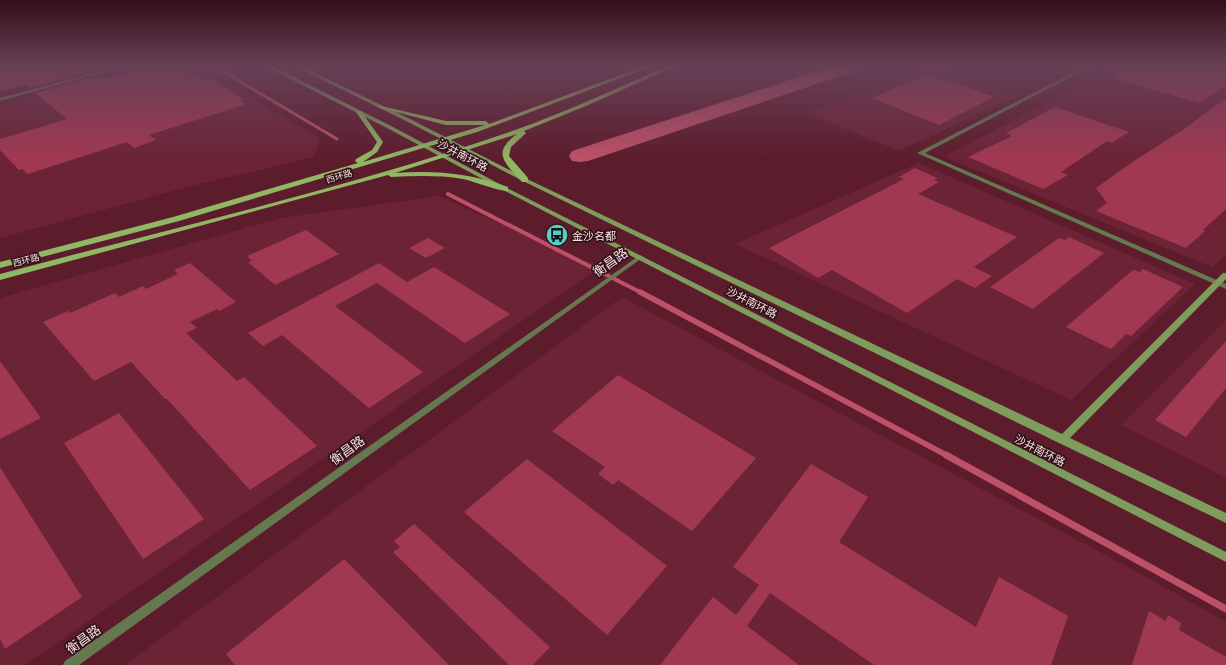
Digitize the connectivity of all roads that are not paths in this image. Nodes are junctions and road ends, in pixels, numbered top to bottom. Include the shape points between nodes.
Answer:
1 (11, 97) edge
2 (329, 97) edge
3 (360, 97) edge
4 (567, 97) edge
5 (600, 97) edge
6 (1029, 97) edge
7 (0, 100) edge
8 (379, 106) junction
9 (359, 112) junction
10 (504, 120) junction
11 (540, 122) junction
12 (446, 139) junction
13 (424, 146) junction
14 (464, 148) junction
15 (442, 155) junction
16 (326, 175) junction
17 (369, 177) junction
18 (525, 180) junction
19 (505, 189) junction
20 (640, 257) junction
21 (0, 265) edge
22 (1226, 275) edge
23 (0, 277) edge
24 (1222, 285) edge
25 (1062, 440) junction
26 (1226, 518) edge
27 (1226, 557) edge
28 (68, 665) edge

1 - 7 street
2 - 9 main road, 沙井南环路
3 - 8 main road, 沙井南环路
4 - 10 main road, 西环路
5 - 11 main road, 西环路
6 - 24 street via 920,153
8 - 10 main road via 446,123 476,124
8 - 12 main road, 沙井南环路
9 - 13 main road, 沙井南环路
9 - 16 main road via 378,138 378,146 369,156
10 - 12 main road, 西环路
11 - 14 main road, 西环路
11 - 18 main road via 506,147 506,158
12 - 13 main road, 西环路
12 - 14 main road, 沙井南环路
13 - 15 main road, 沙井南环路
13 - 16 main road, 西环路
14 - 15 main road, 西环路
14 - 18 main road, 沙井南环路
15 - 17 main road, 西环路
15 - 19 main road, 沙井南环路
16 - 21 main road, 西环路 via 176,219
17 - 19 main road via 421,172 446,174 483,181
17 - 23 main road, 西环路
18 - 25 main road, 沙井南环路
19 - 20 main road, 沙井南环路
20 - 27 main road, 沙井南环路
20 - 28 street, 衡昌路
22 - 24 main road
24 - 25 main road
25 - 26 main road, 沙井南环路

